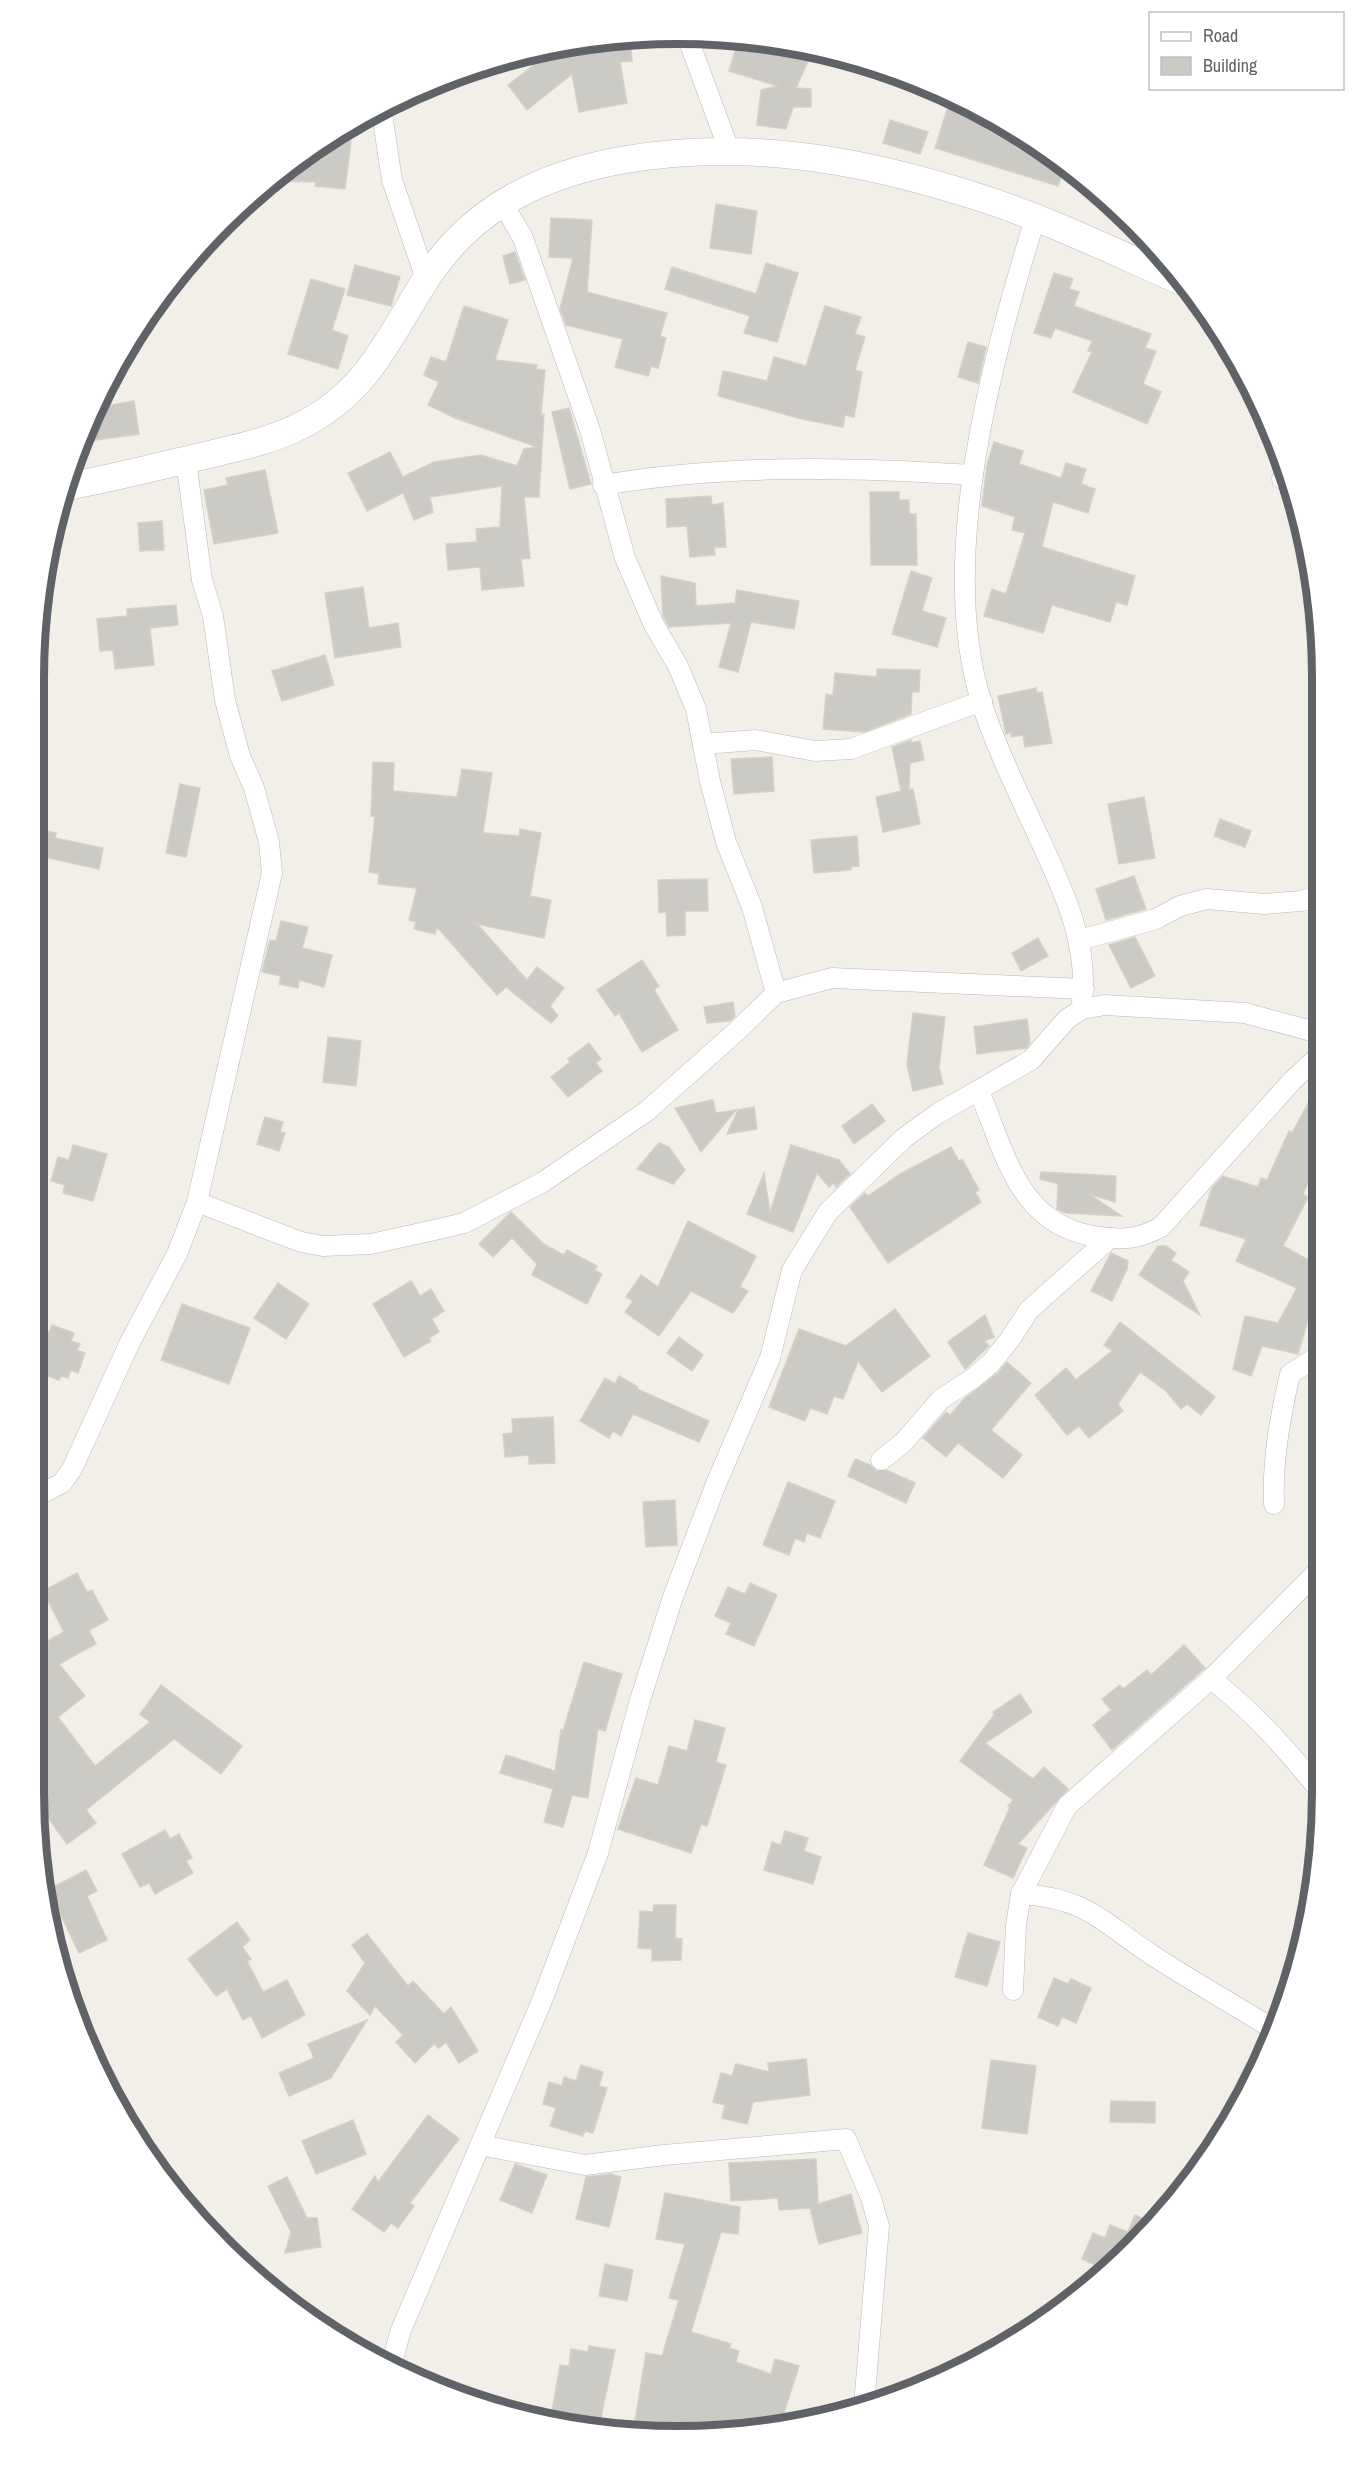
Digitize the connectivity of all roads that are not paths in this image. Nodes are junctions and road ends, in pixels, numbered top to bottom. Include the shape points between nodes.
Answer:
1 (690, 44) edge
2 (383, 117) edge
3 (729, 150) junction
4 (502, 202) junction
5 (1035, 219) junction
6 (1168, 275) edge
7 (426, 279) junction
8 (186, 460) junction
9 (973, 475) junction
10 (74, 485) edge
11 (603, 485) junction
12 (982, 702) junction
13 (703, 744) junction
14 (1312, 898) edge
15 (1080, 940) junction
16 (1084, 989) junction
17 (776, 993) junction
18 (1082, 1009) junction
19 (1312, 1031) edge
20 (1312, 1062) edge
21 (979, 1091) junction
22 (198, 1202) junction
23 (1110, 1238) junction
24 (1312, 1360) edge
25 (881, 1460) dead end
26 (43, 1493) edge
27 (1274, 1504) dead end
28 (1312, 1577) edge
29 (1211, 1679) junction
30 (1312, 1779) edge
31 (1021, 1894) junction
32 (1013, 1990) dead end
33 (1268, 2026) edge
34 (480, 2145) junction
35 (393, 2359) edge
36 (865, 2398) edge

1 - 3 street
2 - 7 street via 392,180
3 - 4 street via 663,153 586,166
3 - 5 street via 803,154 861,165 980,197
4 - 7 street via 455,242
4 - 11 street via 518,226 532,263 590,430
5 - 6 street
5 - 9 street via 1008,306
7 - 8 street via 366,372 324,413 269,441
8 - 10 street
8 - 22 street via 202,580 213,616 225,700 269,842 272,873
9 - 11 street via 755,470 655,476
9 - 12 street via 968,506 967,633
11 - 13 street via 625,558 654,625 689,688
12 - 13 street via 851,749 815,752 756,740
12 - 15 street
13 - 17 street via 726,842 752,908
14 - 15 street via 1264,904 1207,899 1180,906 1156,920
15 - 16 street
16 - 17 street via 832,978
16 - 18 street
17 - 22 street via 647,1111 543,1182 464,1223 371,1244 323,1246 301,1242
18 - 19 street via 1106,1005 1245,1013
18 - 21 street via 1067,1019 1031,1060
20 - 23 street via 1161,1227 1145,1236
21 - 23 street via 1018,1185 1035,1208 1056,1224 1086,1235
21 - 34 street via 937,1114 878,1161 828,1212 796,1263 770,1358 673,1597 598,1854 542,2004
22 - 26 street via 177,1254 130,1342 72,1469 62,1483
23 - 25 street via 1029,1310 991,1363 941,1399 903,1443
24 - 27 street via 1290,1374 1280,1418
28 - 29 street
29 - 30 street via 1284,1747
29 - 31 street via 1073,1799
31 - 32 street
31 - 33 street via 1059,1898 1096,1914 1150,1954
34 - 35 street via 401,2331
34 - 36 street via 585,2165 846,2139 879,2226

